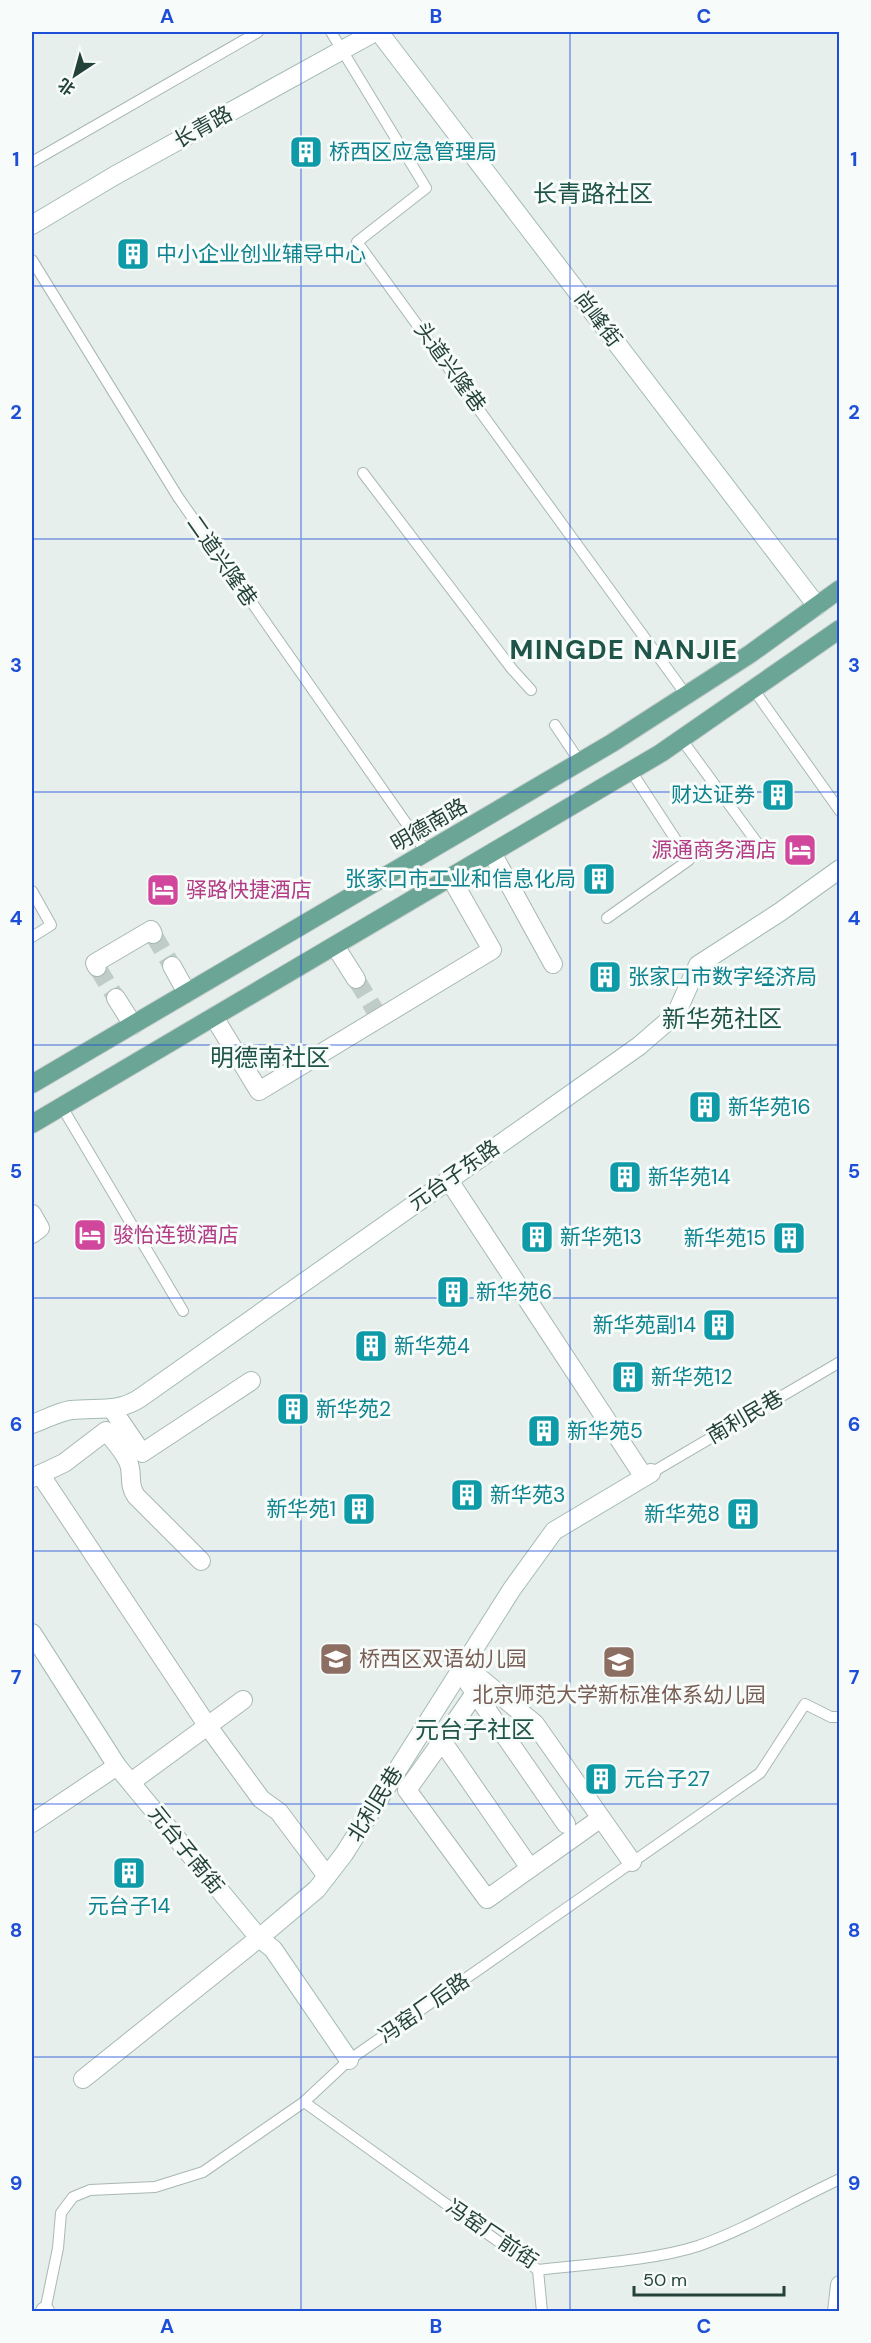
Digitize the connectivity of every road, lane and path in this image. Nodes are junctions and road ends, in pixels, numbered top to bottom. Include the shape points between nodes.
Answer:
1 (258, 32) edge
2 (331, 32) edge
3 (377, 32) edge
4 (341, 51) junction
5 (32, 162) edge
6 (32, 225) edge
7 (32, 260) edge
8 (363, 473) dead end
9 (840, 589) edge
10 (818, 606) junction
11 (840, 629) edge
12 (531, 690) dead end
13 (754, 690) junction
14 (687, 696) junction
15 (555, 725) dead end
16 (682, 740) junction
17 (612, 743) junction
18 (580, 762) junction
19 (631, 771) junction
20 (840, 811) edge
21 (758, 843) dead end
22 (427, 853) junction
23 (492, 853) junction
24 (840, 869) edge
25 (451, 878) junction
26 (32, 891) edge
27 (607, 918) dead end
28 (153, 934) dead end
29 (32, 937) edge
30 (335, 946) junction
31 (554, 964) dead end
32 (172, 966) tunnel mouth
33 (97, 967) dead end
34 (356, 979) tunnel mouth
35 (187, 993) junction
36 (116, 998) tunnel mouth
37 (214, 1017) junction
38 (133, 1024) junction
39 (32, 1084) edge
40 (62, 1107) junction
41 (32, 1124) edge
42 (448, 1179) junction
43 (32, 1214) edge
44 (32, 1234) edge
45 (183, 1311) dead end
46 (840, 1362) edge
47 (251, 1381) dead end
48 (112, 1409) junction
49 (91, 1410) junction
50 (32, 1425) edge
51 (106, 1431) junction
52 (648, 1475) junction
53 (36, 1476) edge
54 (201, 1561) dead end
55 (32, 1633) edge
56 (461, 1667) junction
57 (475, 1693) junction
58 (243, 1700) dead end
59 (840, 1718) edge
60 (207, 1725) junction
61 (442, 1742) junction
62 (117, 1766) junction
63 (130, 1782) junction
64 (601, 1818) junction
65 (32, 1823) edge
66 (566, 1824) dead end
67 (633, 1862) junction
68 (530, 1868) junction
69 (327, 1876) junction
70 (259, 1938) junction
71 (349, 2060) junction
72 (83, 2079) dead end
73 (304, 2102) junction
74 (840, 2179) edge
75 (538, 2270) junction
76 (840, 2285) edge
77 (45, 2311) edge
78 (542, 2312) edge
79 (837, 2312) edge

1 - 5 lane
2 - 4 lane
3 - 4 street, 长青路
3 - 10 street, 尚峰街
4 - 6 street, 长青路
4 - 14 lane, 头道兴隆巷 via 426,188 357,242
7 - 22 lane, 二道兴隆巷 via 178,497
8 - 12 lane
9 - 10 main road, 明德南路
10 - 14 main road, 明德南路
11 - 13 main road
13 - 16 main road
13 - 20 lane
14 - 17 main road, 明德南路
15 - 18 lane
16 - 19 main road
16 - 21 lane
17 - 18 main road, 明德南路
17 - 19 main road
18 - 22 main road, 明德南路
19 - 23 main road
19 - 27 lane via 689,860
22 - 35 main road, 明德南路
23 - 25 main road
23 - 31 street
24 - 42 street, 元台子东路 via 698,965 675,1014 639,1046
25 - 30 main road
25 - 37 street via 492,950 378,1015 259,1091
26 - 29 lane via 51,925
28 - 33 street via 151,930 95,963
30 - 34 street
30 - 37 main road
32 - 35 street
35 - 38 main road, 明德南路
36 - 38 street
37 - 40 main road
38 - 39 main road, 明德南路
40 - 41 main road
40 - 45 lane
42 - 48 street, 元台子东路 via 140,1398 128,1406
42 - 52 street
43 - 44 street via 40,1228
46 - 52 lane, 南利民巷
47 - 48 street via 142,1453
48 - 49 street, 元台子东路
49 - 50 street, 元台子东路 via 69,1410
49 - 51 street
51 - 53 street via 64,1462
51 - 54 street via 128,1460 130,1486 136,1496
52 - 56 street, 北利民巷 via 554,1531
53 - 60 street
55 - 62 street, 元台子南街
56 - 57 street
56 - 64 street via 535,1724
56 - 69 street, 北利民巷
57 - 61 street
57 - 66 street
58 - 60 street
59 - 67 lane, 冯窑厂后路 via 805,1704 760,1773
60 - 63 street
60 - 69 street via 261,1799 279,1812
61 - 68 street
61 - 68 street via 407,1790 487,1899
62 - 63 street, 元台子南街
62 - 65 street
63 - 70 street, 元台子南街
64 - 67 street
64 - 68 street
67 - 71 lane, 冯窑厂后路
69 - 70 street, 北利民巷
70 - 71 street, 元台子南街 via 273,1949
70 - 72 street, 北利民巷
71 - 73 lane, 冯窑厂后路
73 - 75 lane, 冯窑厂前街
73 - 77 lane, 冯窑厂后路 via 203,2172 155,2187 90,2190 73,2197 61,2214
74 - 75 lane, 冯窑厂前街 via 764,2218 696,2246 619,2261
75 - 78 lane
76 - 79 street

